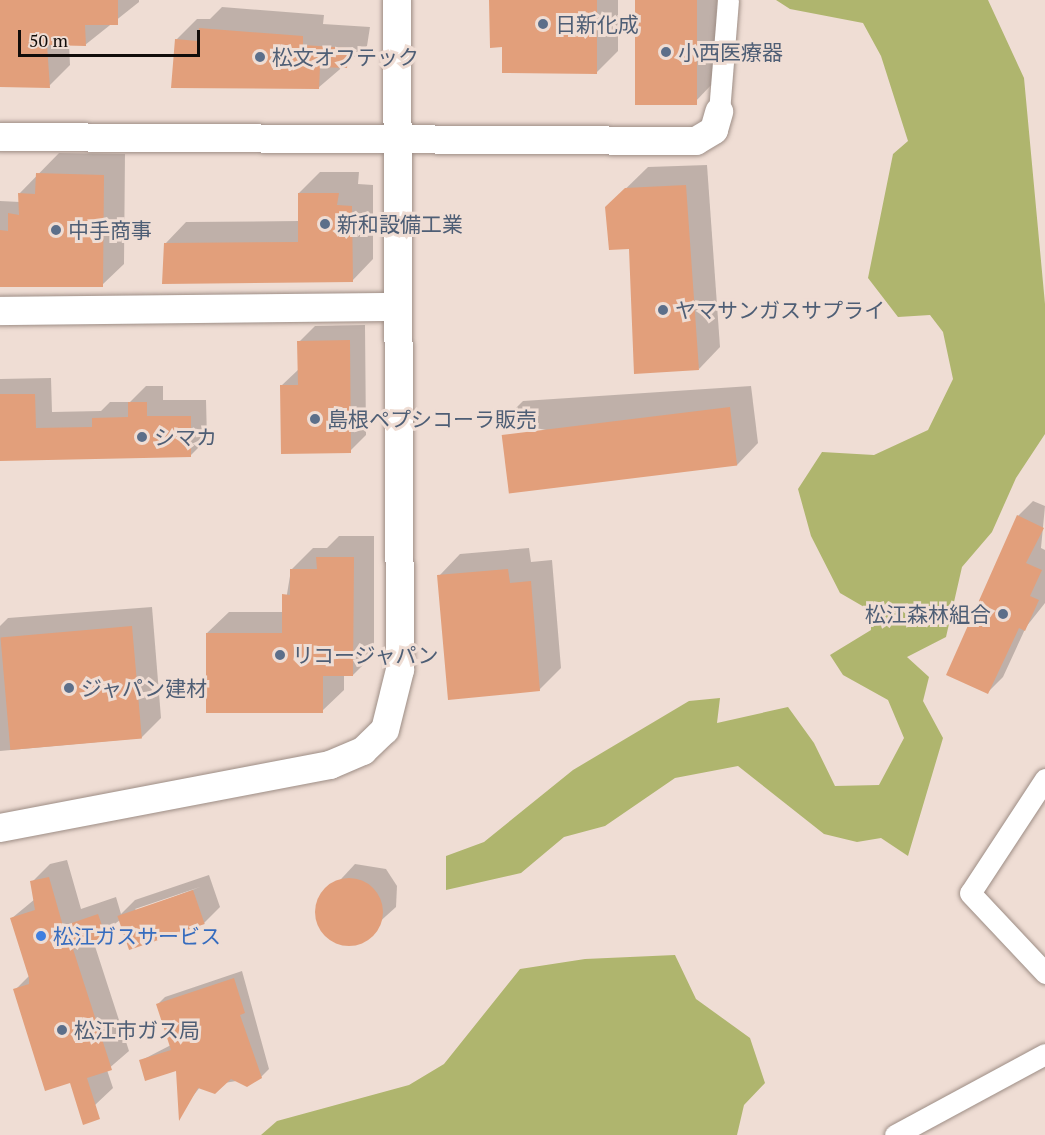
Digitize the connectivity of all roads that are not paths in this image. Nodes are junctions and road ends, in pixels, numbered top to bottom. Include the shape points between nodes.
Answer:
1 (397, 0) edge
2 (728, 0) edge
3 (719, 112) joint
4 (0, 137) edge
5 (393, 140) junction
6 (394, 307) junction
7 (0, 311) edge
8 (1045, 779) edge
9 (0, 828) edge
10 (1045, 973) edge
11 (1045, 1054) edge
12 (895, 1135) edge

1 - 5 street
2 - 3 street
3 - 5 street via 714,130 696,141
4 - 5 street
5 - 6 street
6 - 7 street
6 - 9 street via 400,670 385,730 363,751 330,765
8 - 10 street via 970,893
11 - 12 street

